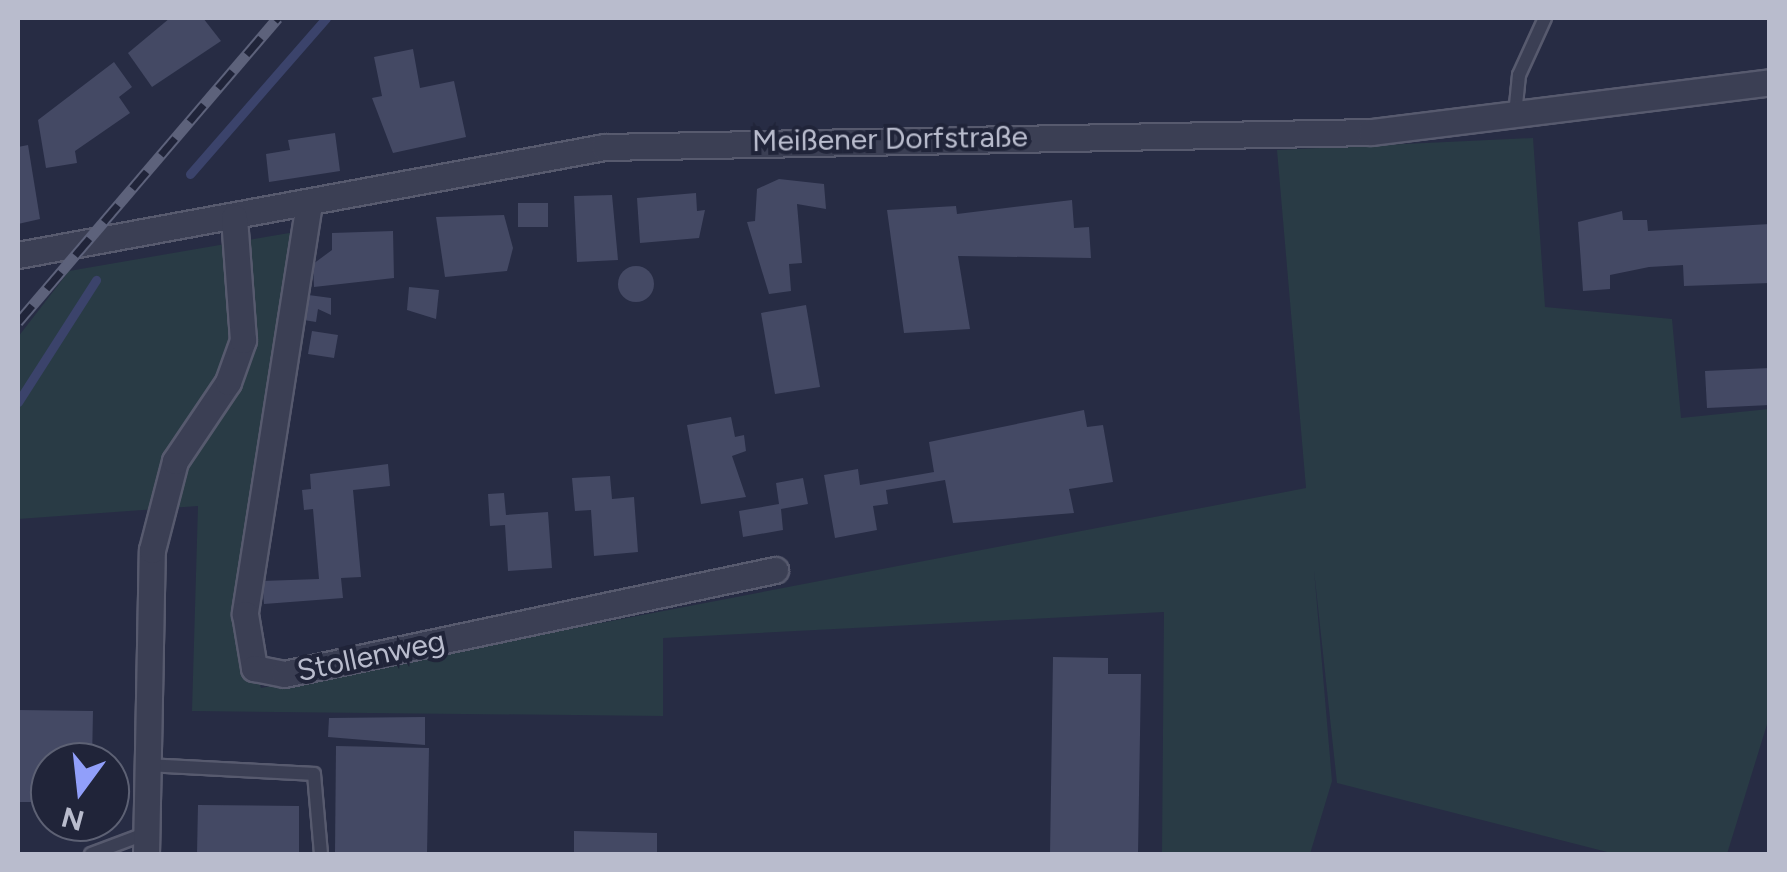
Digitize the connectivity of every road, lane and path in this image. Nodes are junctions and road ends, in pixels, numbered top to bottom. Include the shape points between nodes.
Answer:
1 (1545, 18) edge
2 (1770, 82) edge
3 (1514, 117) junction
4 (308, 203) junction
5 (234, 217) junction
6 (18, 255) edge
7 (775, 570) dead end
8 (148, 766) junction
9 (147, 844) edge
10 (90, 854) edge
11 (321, 854) edge

1 - 3 lane via 1519,75
2 - 3 street, Meißener Dorfstraße
3 - 4 street, Meißener Dorfstraße via 1255,138 604,147
4 - 5 street, Meißener Dorfstraße
4 - 7 street, Stollenweg via 244,614 254,668 284,674
5 - 6 street, Meißener Dorfstraße
5 - 8 street via 239,356 175,460 156,518
8 - 9 street
8 - 11 lane via 314,774
9 - 10 lane

